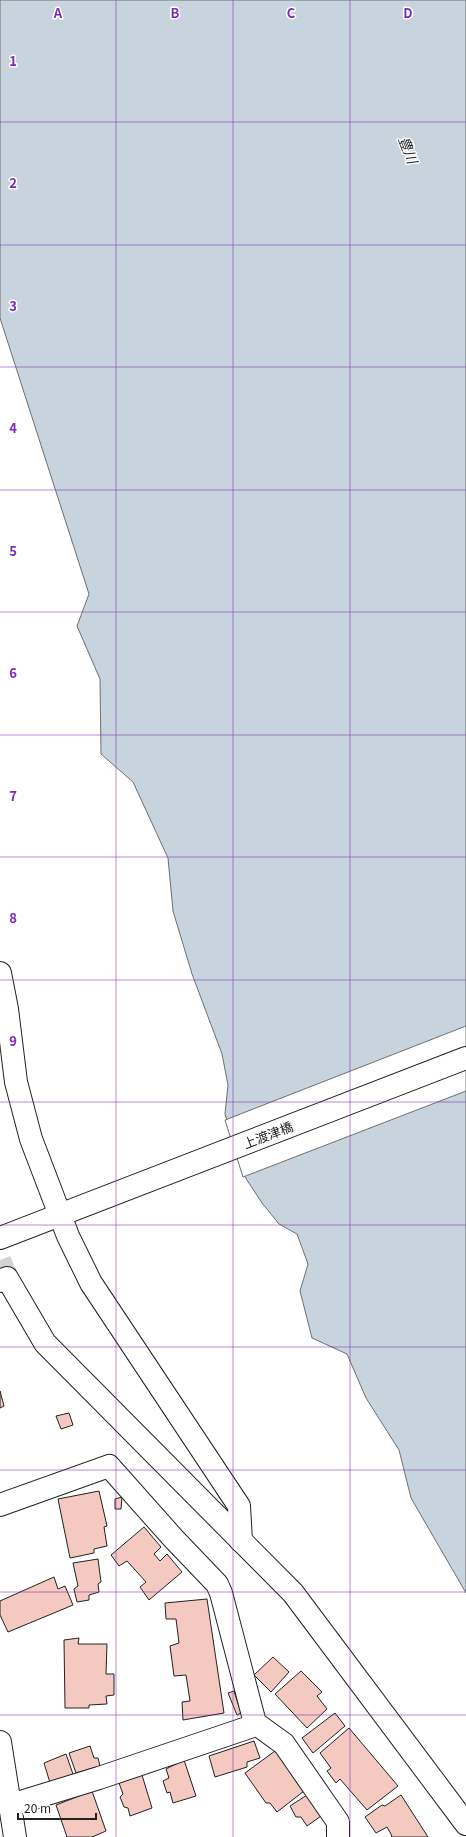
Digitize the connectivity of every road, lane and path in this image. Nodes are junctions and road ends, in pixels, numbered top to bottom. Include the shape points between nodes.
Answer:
1 (0, 973) edge
2 (466, 1058) edge
3 (65, 1213) junction
4 (0, 1238) edge
5 (0, 1281) tunnel mouth
6 (0, 1505) edge
7 (241, 1541) junction
8 (255, 1723) junction
9 (0, 1742) edge
10 (11, 1805) junction
11 (466, 1824) edge
12 (15, 1837) edge
13 (338, 1837) edge

1 - 3 street via 16,1082 31,1139
2 - 3 street, 上渡津橋
3 - 4 street, 上渡津橋
3 - 7 street via 68,1236 91,1283 238,1506
5 - 7 street via 7,1278 45,1343
6 - 8 street via 109,1466 172,1538 217,1584
7 - 11 street via 293,1592
8 - 10 street via 114,1773
8 - 13 street via 284,1744 338,1822
9 - 10 street
10 - 12 street

